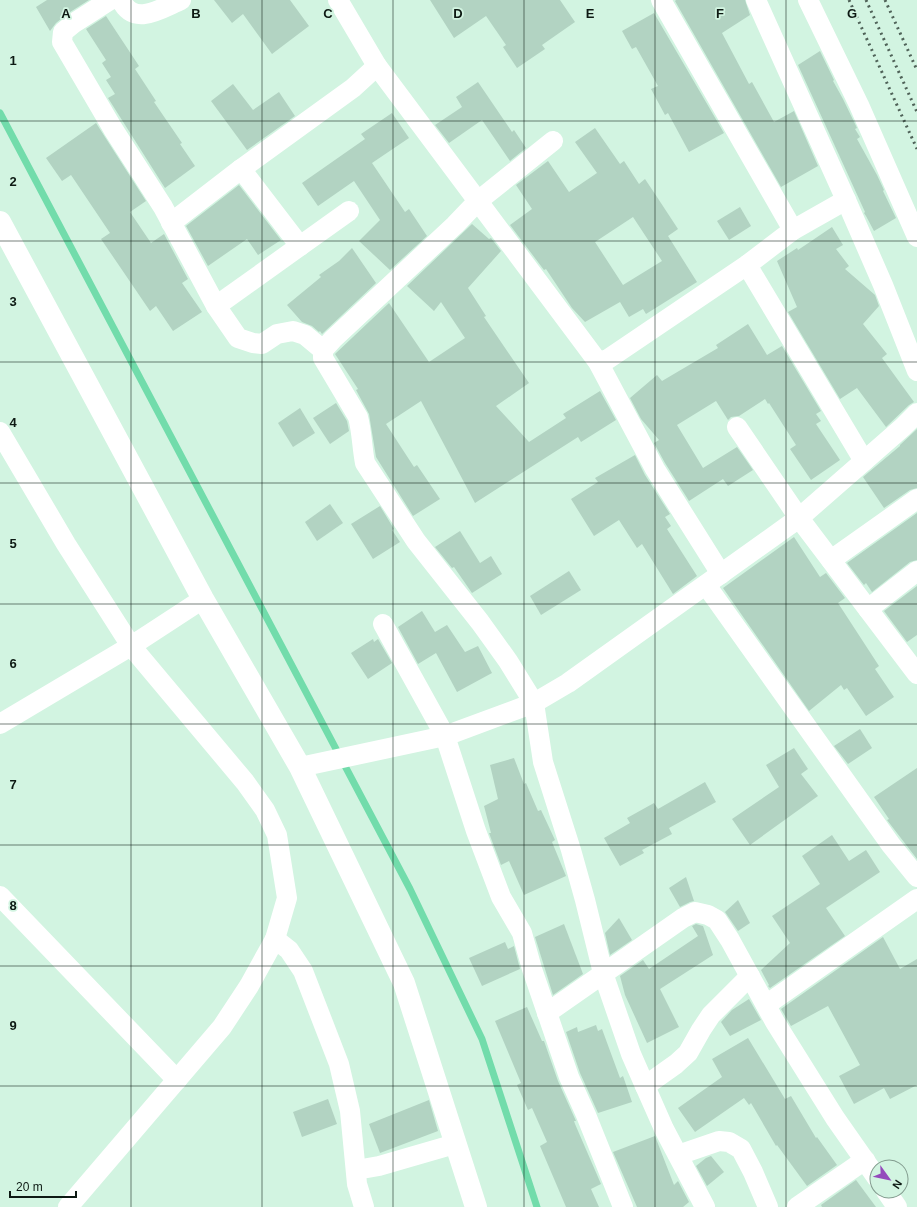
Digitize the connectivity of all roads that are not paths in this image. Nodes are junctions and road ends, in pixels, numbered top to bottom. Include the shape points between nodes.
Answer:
1 (110, 0) edge
2 (121, 0) edge
3 (181, 0) edge
4 (338, 0) edge
5 (661, 0) edge
6 (756, 0) edge
7 (808, 0) edge
8 (377, 66) junction
9 (553, 141) dead end
10 (241, 169) junction
11 (846, 200) junction
12 (478, 201) junction
13 (349, 211) dead end
14 (0, 222) edge
15 (171, 223) junction
16 (793, 230) junction
17 (917, 237) edge
18 (300, 246) junction
19 (747, 264) junction
20 (216, 306) junction
21 (323, 350) junction
22 (598, 362) junction
23 (917, 371) edge
24 (917, 413) edge
25 (738, 427) dead end
26 (0, 432) edge
27 (864, 461) junction
28 (917, 498) edge
29 (799, 518) junction
30 (831, 560) junction
31 (917, 571) edge
32 (714, 580) junction
33 (203, 599) junction
34 (868, 609) junction
35 (383, 624) dead end
36 (132, 646) junction
37 (917, 674) edge
38 (534, 703) junction
39 (0, 724) edge
40 (445, 736) junction
41 (300, 767) junction
42 (917, 877) edge
43 (0, 896) edge
44 (917, 899) edge
45 (275, 939) junction
46 (603, 973) junction
47 (750, 976) junction
48 (766, 1005) junction
49 (547, 1013) junction
50 (177, 1080) junction
51 (645, 1086) junction
52 (456, 1144) junction
53 (678, 1155) junction
54 (865, 1160) junction
55 (869, 1166) edge
56 (356, 1170) junction
57 (68, 1207) edge
58 (364, 1207) edge
59 (476, 1207) edge
60 (623, 1207) edge
61 (705, 1207) edge
62 (768, 1207) edge
63 (797, 1207) edge

1 - 15 street via 63,32 62,42
2 - 3 street via 125,8 144,16
4 - 8 street
5 - 16 street
6 - 11 street
7 - 17 street via 859,105
8 - 10 street via 353,88
8 - 12 street
9 - 12 street
10 - 15 street
10 - 18 street
11 - 16 street
11 - 23 street
12 - 21 street
12 - 22 street
13 - 18 street
14 - 33 street
15 - 20 street
16 - 19 street
18 - 20 street
19 - 22 street via 608,359
19 - 27 street
20 - 21 street via 238,338 262,344 277,334 293,331 305,335
21 - 38 street via 326,364 358,417 365,463 416,541 480,622
22 - 32 street
24 - 27 street
25 - 29 street
26 - 36 street via 66,544
27 - 29 street
28 - 30 street
29 - 30 street
29 - 32 street
30 - 34 street
31 - 34 street
32 - 38 street via 568,683
32 - 42 street via 890,845
33 - 36 street
33 - 41 street
34 - 37 street
35 - 40 street
36 - 39 street
36 - 45 street via 246,782 268,816 277,835 287,898
38 - 40 street
38 - 46 street via 543,762 586,900
40 - 41 street
40 - 49 street via 501,898 522,933
41 - 52 street via 404,983
43 - 50 street
44 - 48 street
45 - 50 street via 222,1027
45 - 56 street via 289,950 303,971 339,1064 350,1111
46 - 47 street via 695,912 717,920
46 - 49 street
46 - 51 street
47 - 48 street
47 - 51 street via 711,1014 688,1053
48 - 54 street
49 - 60 street via 569,1077
50 - 57 street
51 - 53 street
52 - 56 street
52 - 59 street
53 - 61 street
53 - 62 street via 719,1141 729,1142 741,1149
54 - 55 street
54 - 63 street
56 - 58 street

